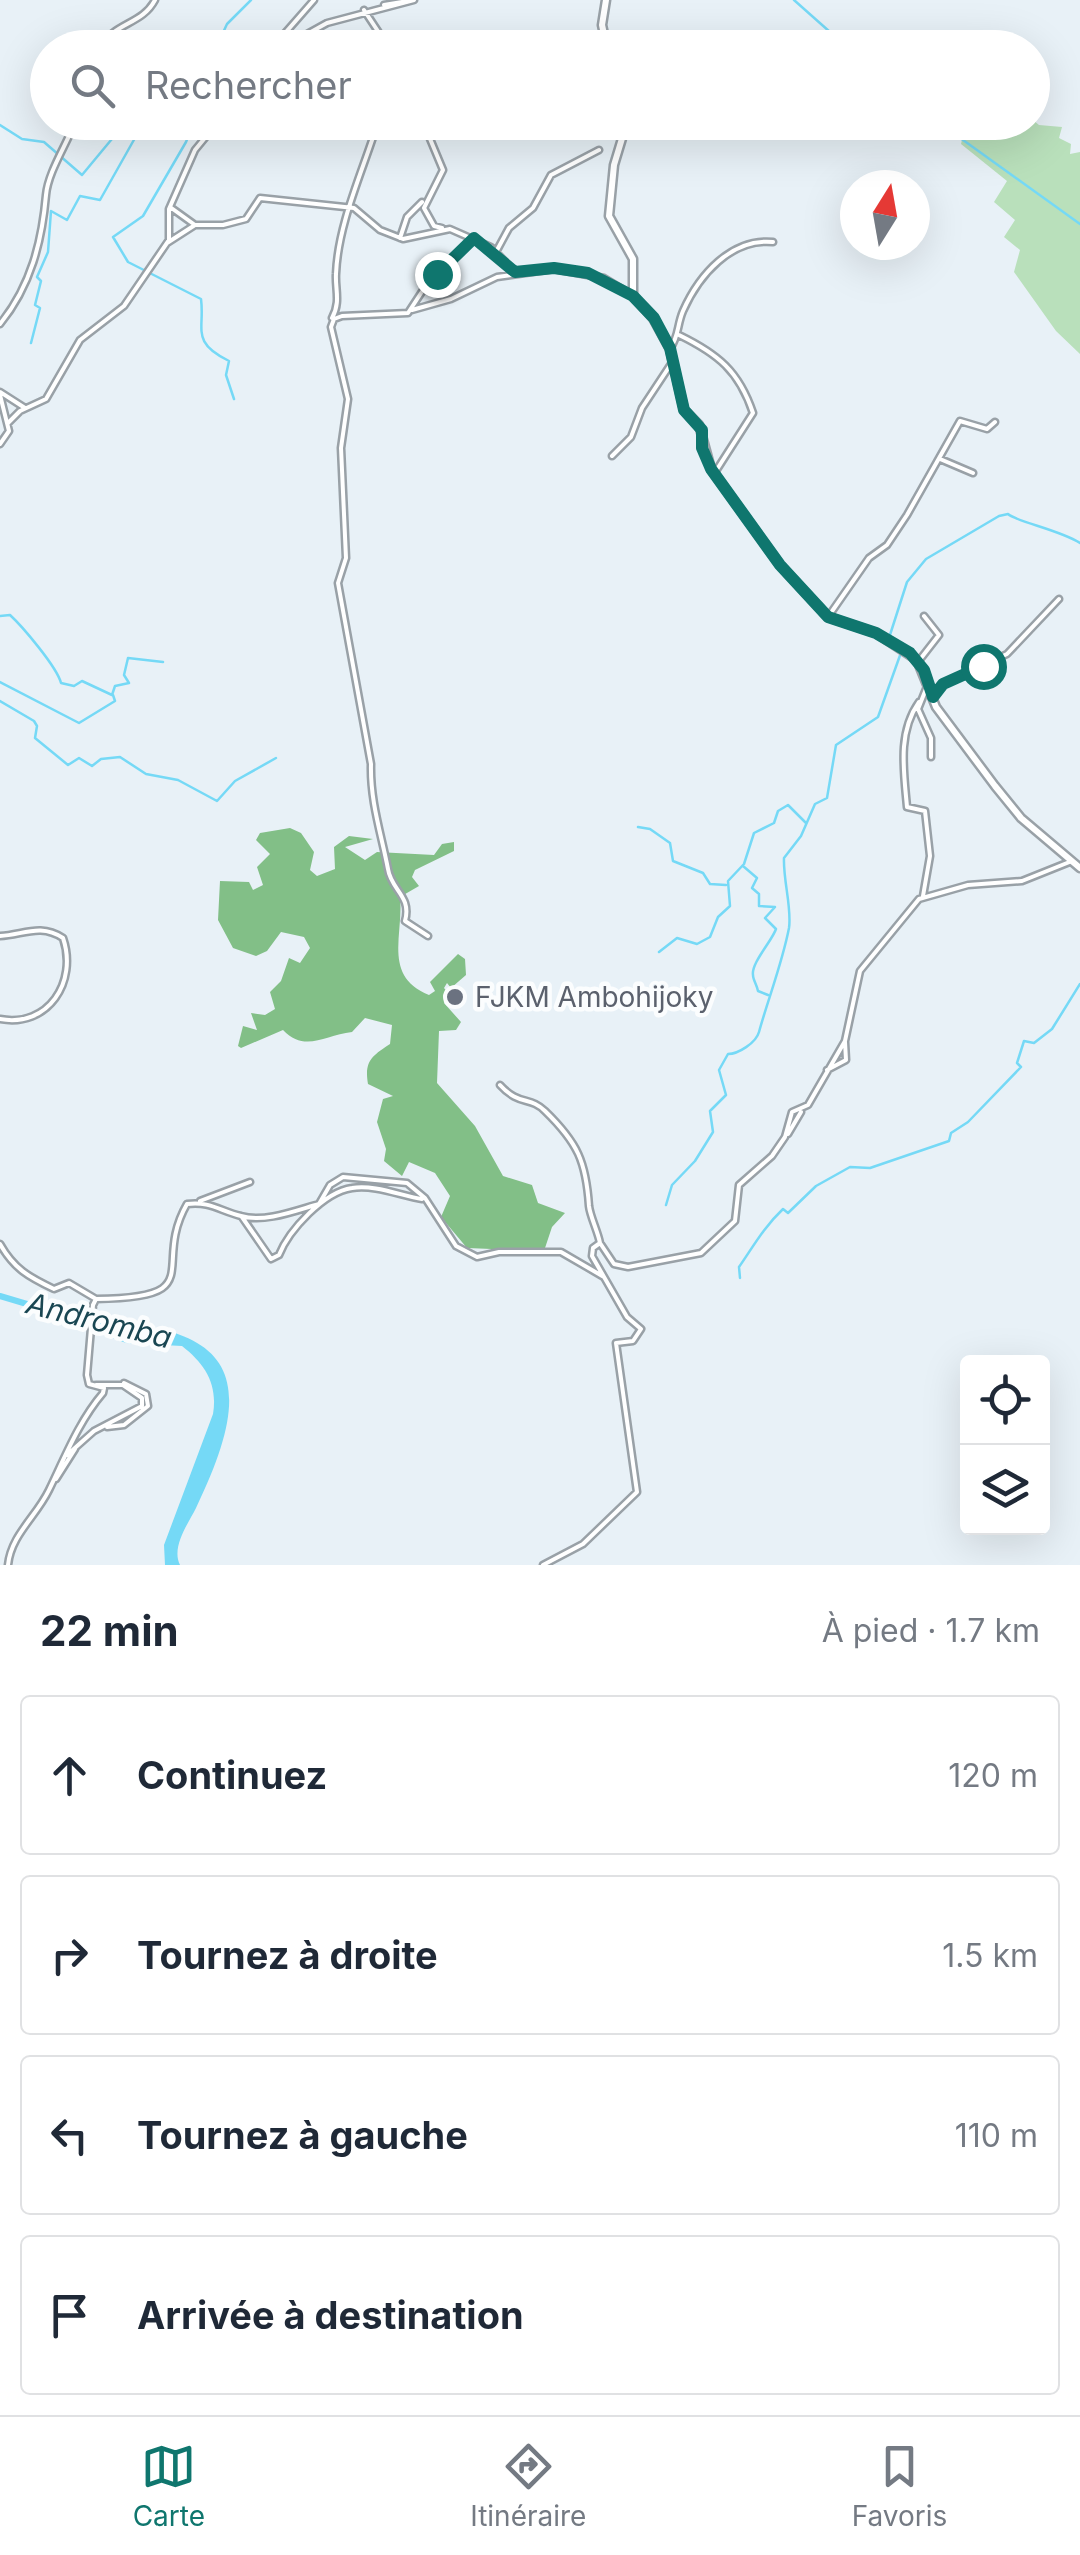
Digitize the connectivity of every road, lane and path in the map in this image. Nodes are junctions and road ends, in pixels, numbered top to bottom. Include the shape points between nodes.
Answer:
1 (155, 0) edge
2 (314, 0) edge
3 (413, 0) edge
4 (606, 0) edge
5 (364, 10) junction
6 (113, 30) edge
7 (288, 30) edge
8 (314, 30) edge
9 (377, 30) edge
10 (603, 30) edge
11 (68, 140) edge
12 (203, 140) edge
13 (372, 140) edge
14 (432, 140) edge
15 (622, 140) edge
16 (599, 150) dead end
17 (426, 200) junction
18 (170, 207) junction
19 (348, 208) junction
20 (195, 225) junction
21 (443, 228) junction
22 (400, 238) junction
23 (474, 238) junction
24 (773, 242) dead end
25 (167, 244) junction
26 (496, 252) junction
27 (515, 272) junction
28 (633, 296) junction
29 (412, 310) junction
30 (331, 322) junction
31 (0, 324) edge
32 (679, 335) junction
33 (670, 349) junction
34 (673, 361) junction
35 (0, 394) edge
36 (28, 409) junction
37 (8, 422) junction
38 (995, 422) dead end
39 (0, 444) edge
40 (612, 456) dead end
41 (940, 458) junction
42 (973, 473) dead end
43 (714, 474) junction
44 (1059, 599) dead end
45 (924, 616) dead end
46 (828, 617) junction
47 (918, 662) junction
48 (928, 684) junction
49 (933, 697) junction
50 (918, 702) junction
51 (931, 757) dead end
52 (1077, 865) edge
53 (923, 897) junction
54 (0, 936) edge
55 (428, 936) dead end
56 (0, 1019) edge
57 (845, 1042) junction
58 (827, 1070) junction
59 (500, 1085) dead end
60 (250, 1182) dead end
61 (426, 1200) junction
62 (196, 1203) junction
63 (319, 1204) junction
64 (242, 1217) junction
65 (600, 1243) junction
66 (0, 1244) edge
67 (604, 1277) junction
68 (94, 1302) junction
69 (93, 1385) junction
70 (81, 1441) junction
71 (63, 1458) junction
72 (48, 1492) junction
73 (12, 1545) junction
74 (0, 1553) edge
75 (9, 1564) edge
76 (543, 1565) edge

1 - 6 street via 148,14
2 - 7 street
3 - 5 street
4 - 10 street
5 - 8 street
5 - 9 street
11 - 31 street via 46,194 36,261
12 - 18 street
13 - 19 street
14 - 17 street via 443,164
15 - 28 street via 609,216 633,259
16 - 26 street via 551,175
17 - 21 street via 426,217
17 - 22 street via 407,217
18 - 20 street
18 - 25 street
19 - 20 street via 268,197 250,206 246,219
19 - 22 street
19 - 30 street
20 - 25 street
21 - 22 street
21 - 23 street
23 - 26 street
23 - 29 street via 427,284
24 - 32 street via 739,245 722,259 684,310
25 - 36 street via 124,306 80,340 46,400
26 - 27 street
27 - 28 street via 588,273
27 - 29 street
28 - 33 street
29 - 30 street
30 - 55 street via 348,399 341,448 346,558 339,594 371,764 370,793 388,871 404,895 405,920
32 - 33 street
32 - 43 street via 731,366 754,413
33 - 34 street
34 - 40 street via 630,438
34 - 43 street via 684,410 702,430
35 - 36 street
35 - 37 street
36 - 37 street
37 - 39 street
38 - 41 street via 987,429 960,421
41 - 42 street
41 - 46 street via 887,545 869,558
43 - 46 street via 780,565
44 - 49 street via 1007,654 943,684
45 - 47 street via 939,635
46 - 47 street via 876,633
47 - 48 street
48 - 49 street
48 - 50 street
49 - 52 street via 1016,812
50 - 51 street
50 - 53 street via 903,740 903,760 907,807 925,810 930,856
52 - 53 street
53 - 57 street via 860,971
54 - 56 street via 37,929 57,933 68,966 48,1009 15,1022
57 - 58 street
57 - 58 street via 846,1060
58 - 65 street via 803,1109 792,1112 786,1138 743,1177 736,1221 705,1252 620,1267
59 - 65 street via 519,1102 538,1105 580,1152
60 - 62 street
61 - 63 street via 352,1188
61 - 63 street via 400,1180 344,1176
61 - 67 street via 456,1246 477,1257 558,1251
62 - 64 street via 212,1202
62 - 68 street via 187,1204 175,1226 173,1278 162,1289
63 - 64 street
63 - 64 street via 276,1258 267,1255
65 - 67 street via 591,1252
66 - 68 street via 15,1268 54,1288 69,1283
67 - 76 street via 640,1329 632,1341 616,1344 636,1492 583,1544
68 - 69 street via 87,1375
69 - 70 street via 131,1389 142,1406
69 - 71 street via 103,1393
70 - 71 street
70 - 72 street
71 - 72 street
72 - 73 street
73 - 74 street
73 - 75 street

